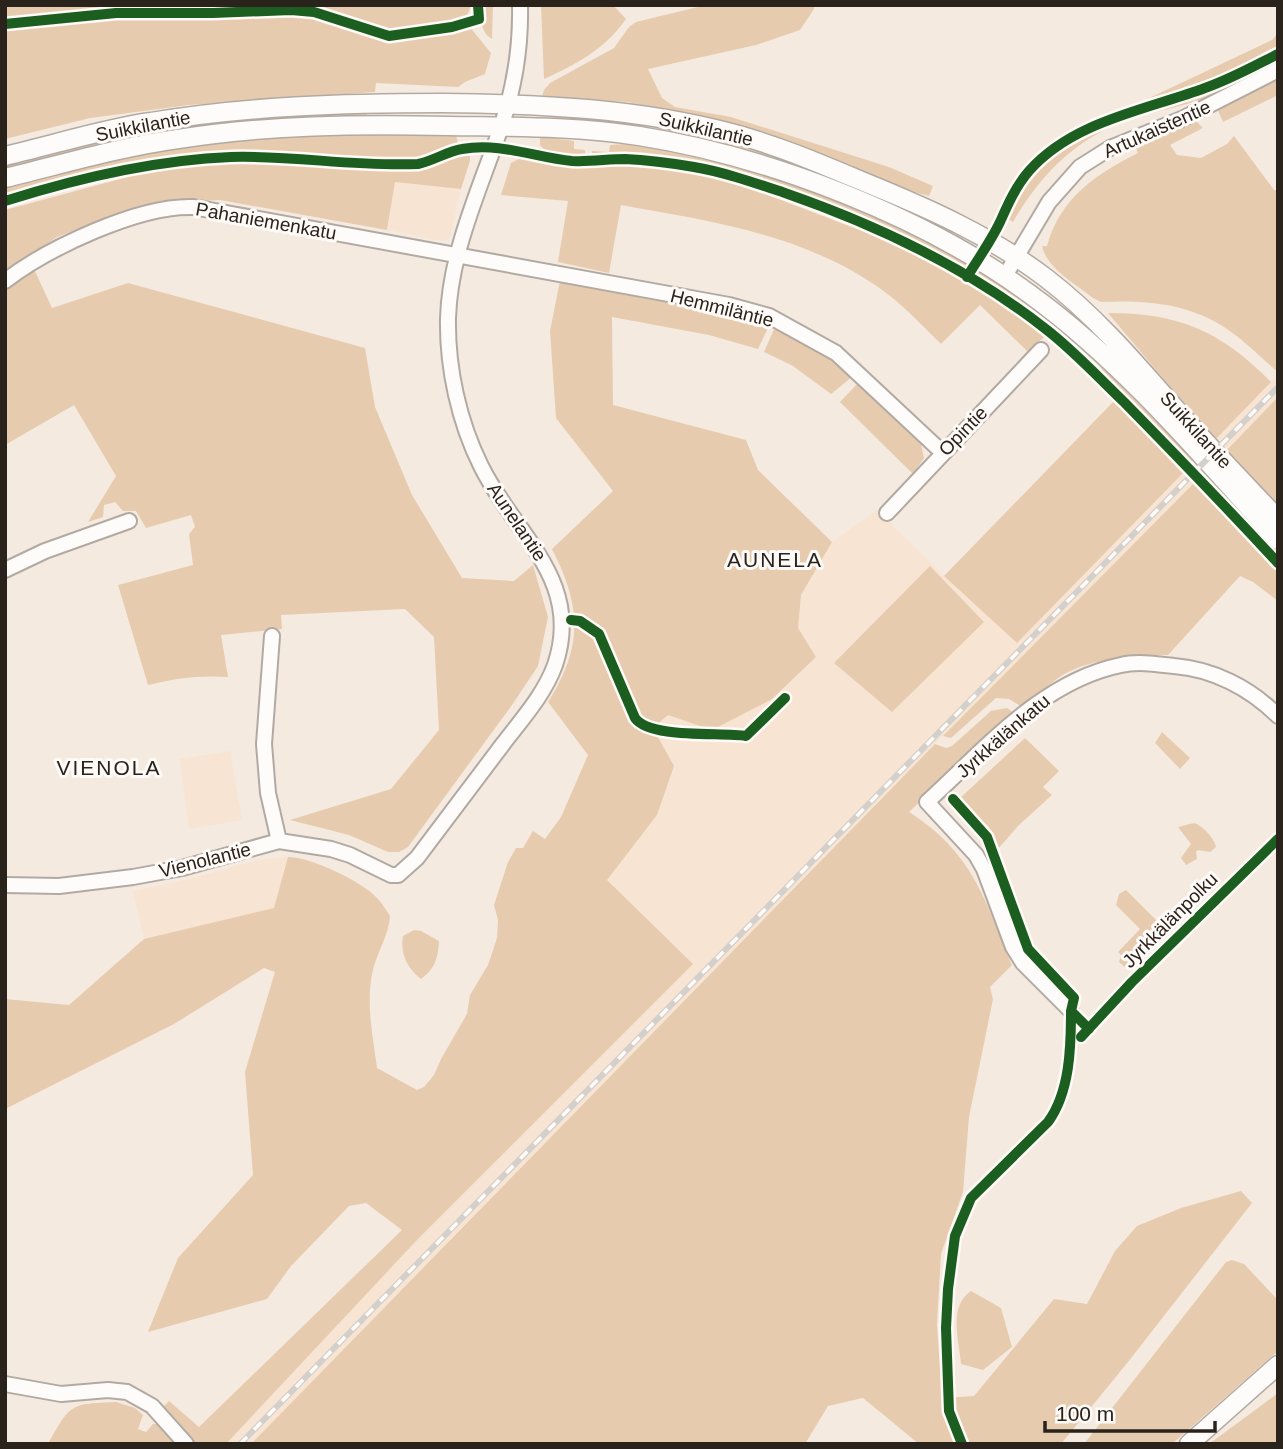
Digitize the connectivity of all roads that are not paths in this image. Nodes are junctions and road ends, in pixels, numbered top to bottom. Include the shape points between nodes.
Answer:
1 (520, 5) edge
2 (1278, 70) edge
3 (507, 104) junction
4 (501, 127) junction
5 (5, 156) edge
6 (5, 178) edge
7 (458, 254) junction
8 (1016, 257) junction
9 (1005, 276) junction
10 (5, 281) edge
11 (1041, 350) dead end
12 (943, 453) junction
13 (887, 513) dead end
14 (1278, 519) edge
15 (129, 522) dead end
16 (1278, 540) edge
17 (5, 570) edge
18 (272, 636) dead end
19 (1278, 716) edge
20 (279, 841) junction
21 (398, 875) joint
22 (5, 885) edge
23 (1071, 1011) dead end
24 (1278, 1366) edge
25 (1278, 1381) edge
26 (5, 1384) edge
27 (1191, 1442) edge
28 (186, 1444) edge

1 - 3 street, Aunelantie via 516,67
2 - 8 street, Artukaistentie via 1092,159 1049,202
3 - 4 street, Aunelantie
3 - 5 main road, Suikkilantie via 329,104 183,117
3 - 8 main road, Suikkilantie via 621,111 732,133 904,198
4 - 6 main road, Suikkilantie via 362,125 228,132 142,145
4 - 7 street, Aunelantie
4 - 9 main road, Suikkilantie via 617,133 727,155 817,184 897,217
7 - 10 street, Pahaniemenkatu via 177,206 120,221 53,251
7 - 12 street, Hemmiläntie via 769,316 836,353
7 - 21 street, Aunelantie via 448,318 453,380 465,426 493,490 554,581 561,607 561,636 554,666 538,698 417,858
8 - 9 street, Artukaistentie
8 - 14 main road, Suikkilantie via 1066,294 1122,346
9 - 16 main road, Suikkilantie via 1100,352
11 - 12 street, Opintie
12 - 13 street, Opintie
15 - 17 street
18 - 20 street via 264,744 268,793
19 - 23 street, Jyrkkälänkatu via 1228,680 1202,671 1124,664 1052,692 928,803 976,855 1023,963
20 - 21 street, Vienolantie via 331,849
20 - 22 street, Vienolantie via 133,877 59,886
24 - 27 main road
25 - 27 main road
26 - 28 street via 54,1394 127,1392 152,1406

